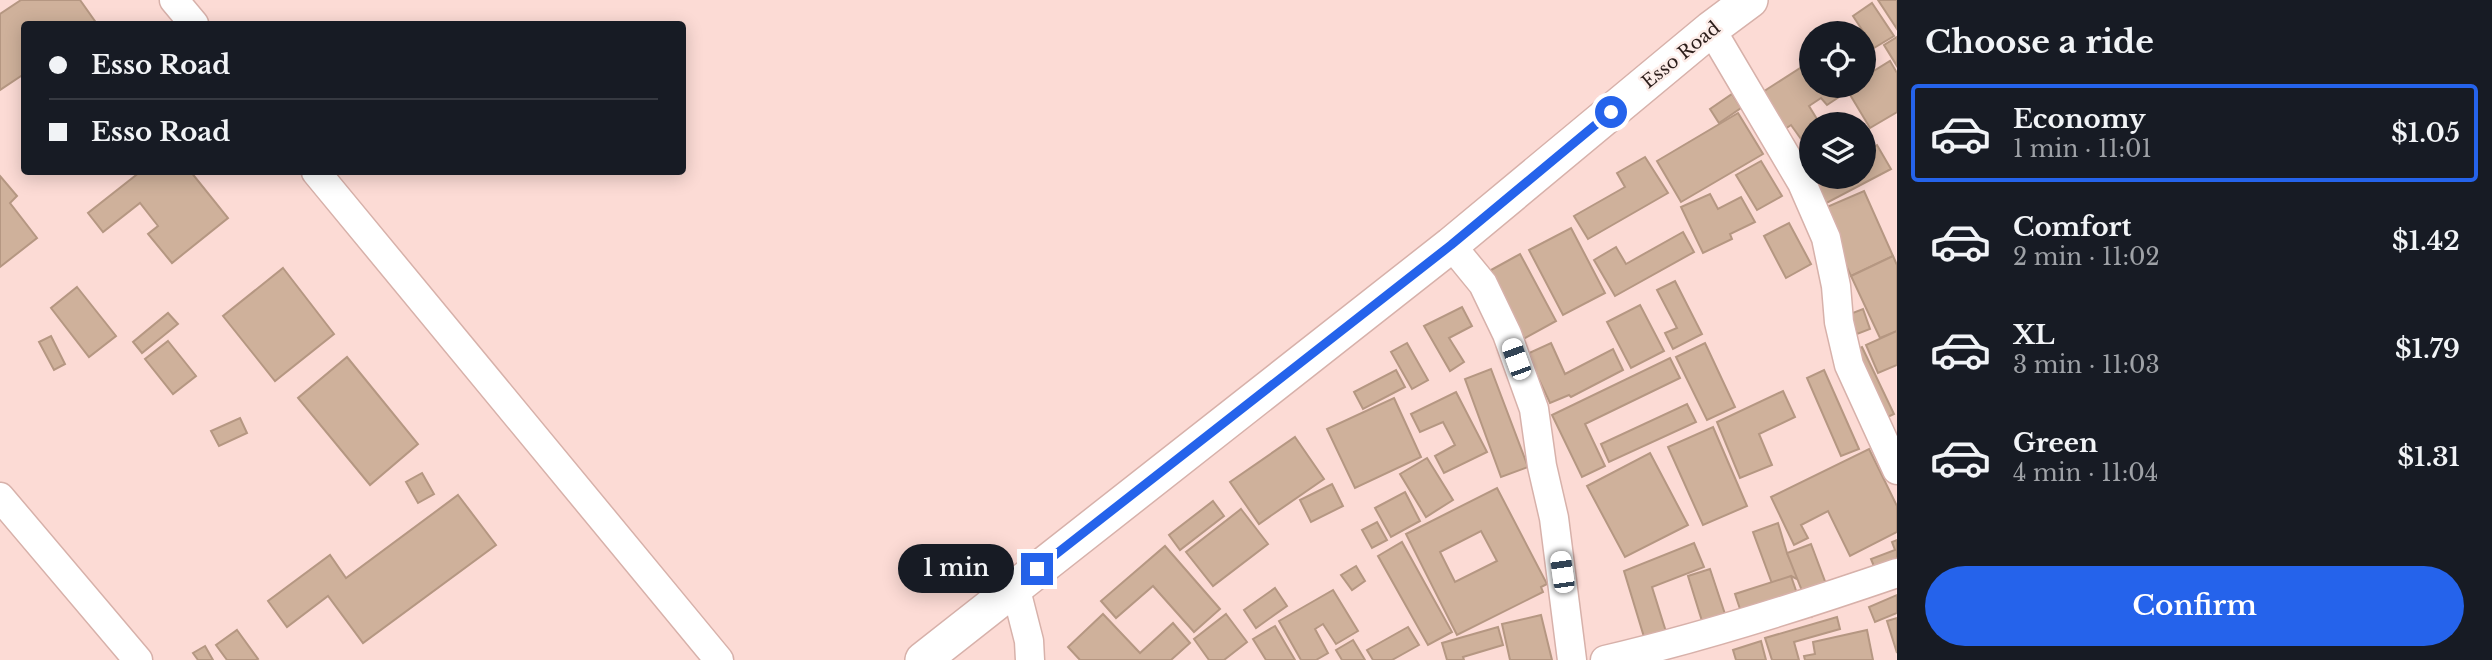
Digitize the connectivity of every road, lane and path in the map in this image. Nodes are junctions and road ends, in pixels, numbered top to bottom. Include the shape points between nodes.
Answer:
1 (174, 0) edge
2 (1750, 0) edge
3 (192, 21) edge
4 (1711, 29) junction
5 (318, 175) edge
6 (1451, 245) junction
7 (1897, 470) edge
8 (0, 497) edge
9 (1897, 573) edge
10 (1015, 586) junction
11 (138, 660) edge
12 (719, 660) edge
13 (923, 660) edge
14 (1030, 660) edge
15 (1572, 660) edge
16 (1605, 660) edge

1 - 3 street
2 - 4 street, Esso Road
4 - 6 street, Esso Road
4 - 7 street via 1802,183 1826,238 1849,365
5 - 12 street
6 - 10 street, Esso Road
6 - 15 street via 1483,284 1534,409
8 - 11 street
9 - 16 street via 1742,624
10 - 13 street, Esso Road
10 - 14 street

